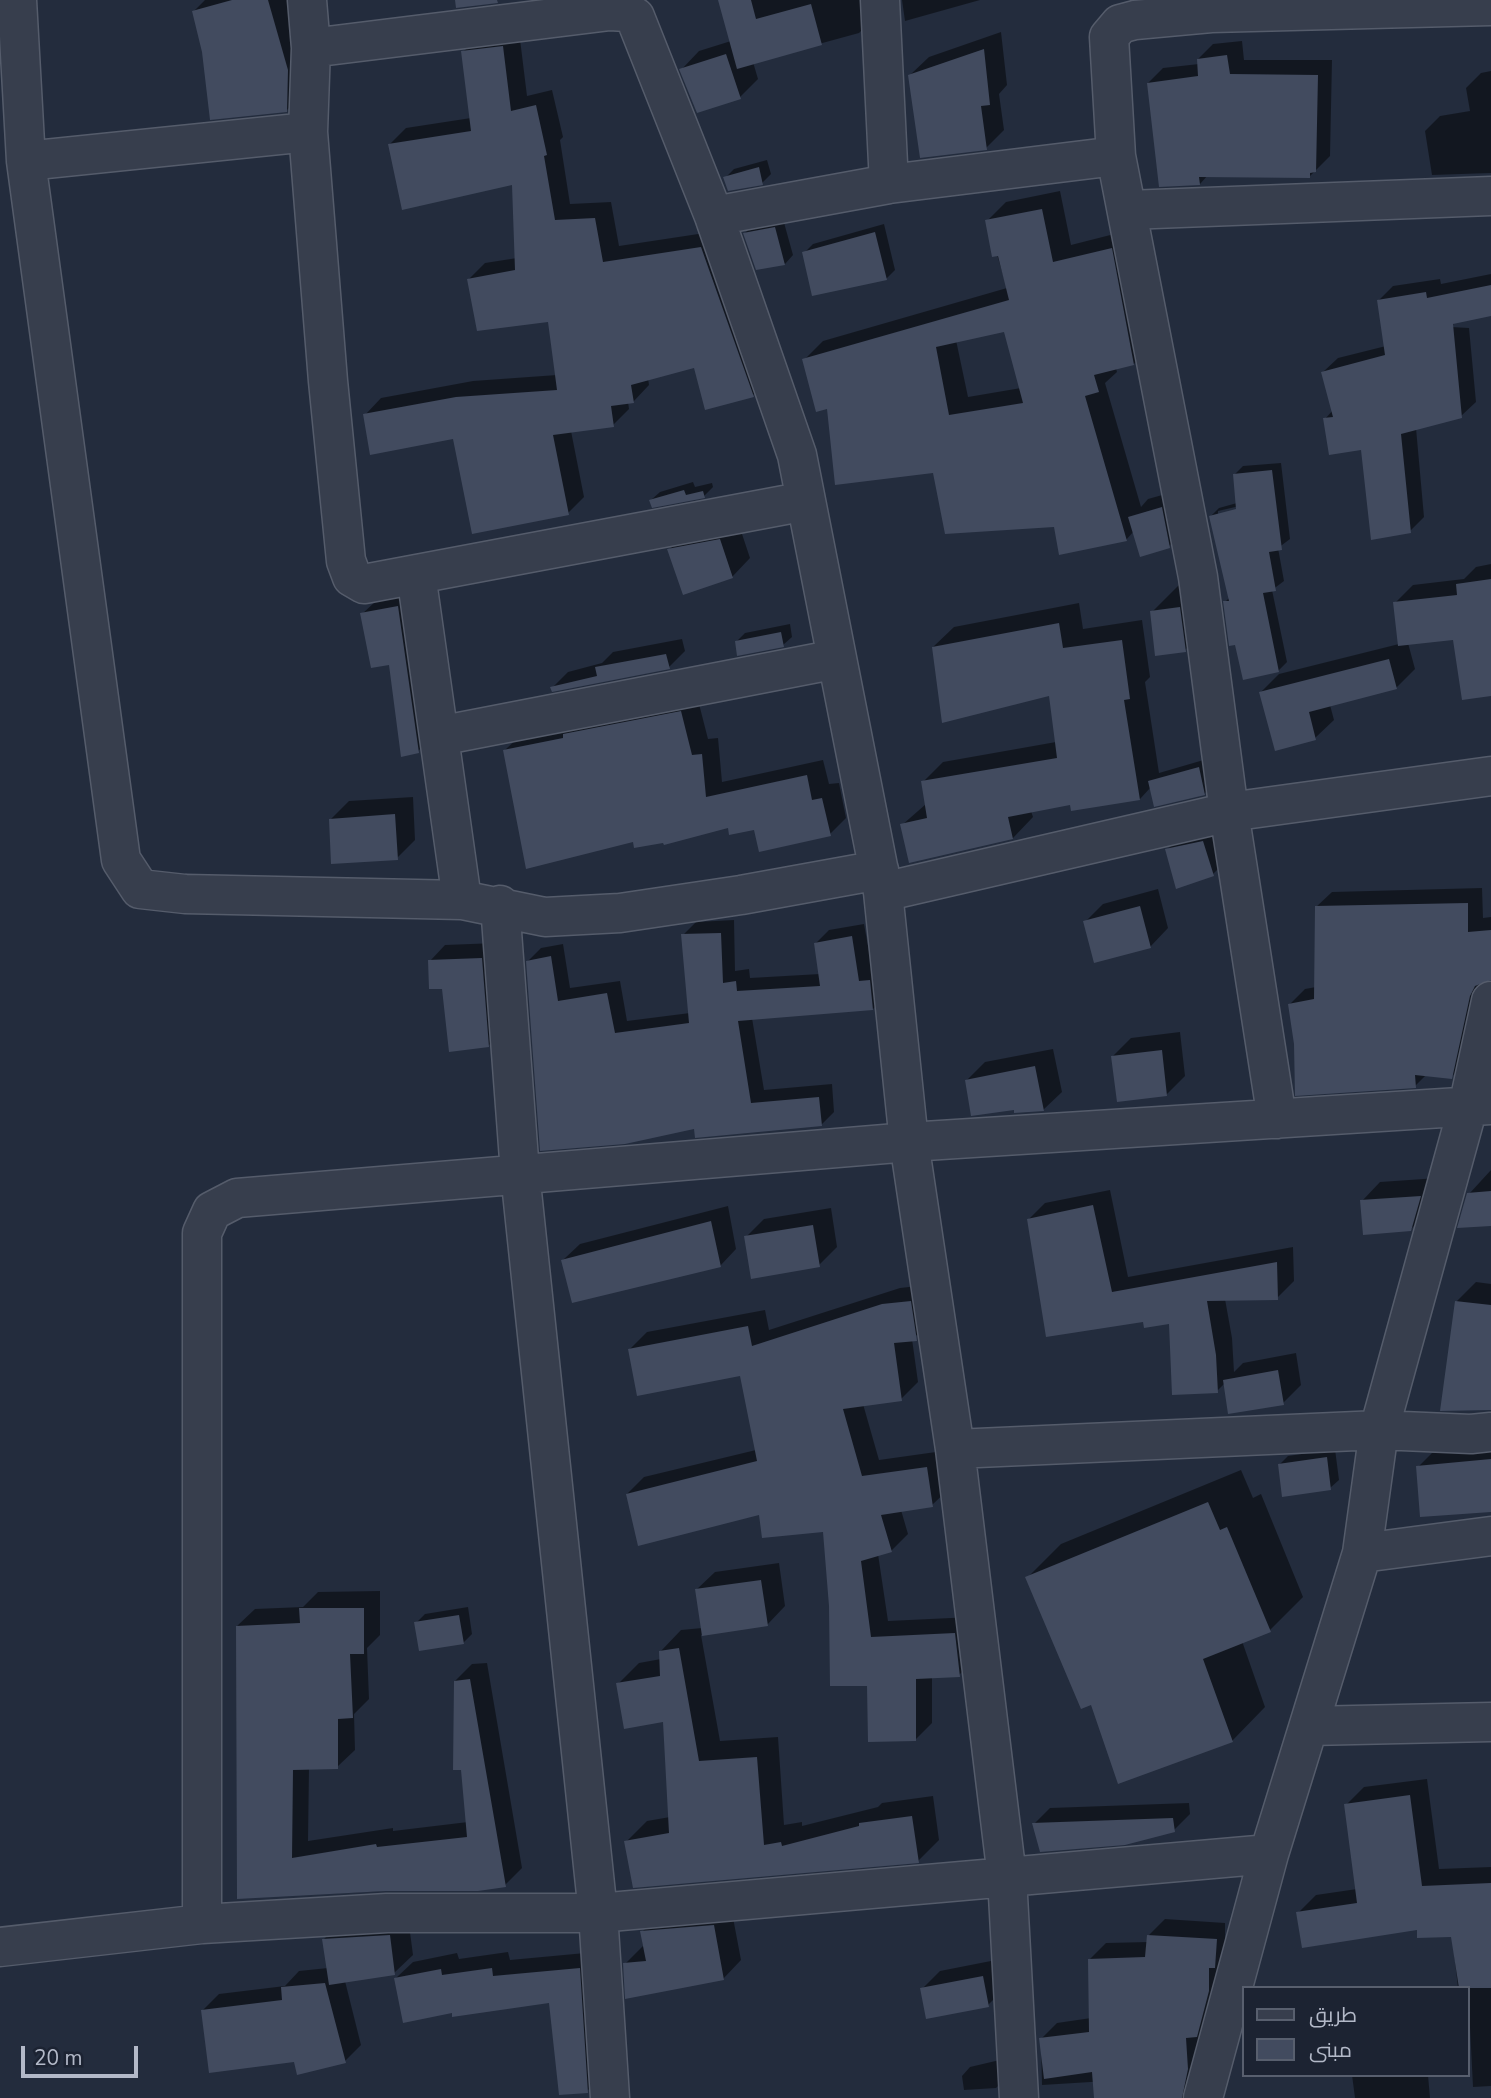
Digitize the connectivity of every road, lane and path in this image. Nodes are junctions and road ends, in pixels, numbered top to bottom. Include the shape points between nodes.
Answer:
1 (17, 0) edge
2 (307, 0) edge
3 (880, 0) edge
4 (1491, 6) edge
5 (499, 12) edge
6 (311, 48) junction
7 (308, 132) junction
8 (1116, 156) junction
9 (26, 161) junction
10 (889, 184) junction
11 (1491, 196) edge
12 (1128, 210) junction
13 (714, 216) junction
14 (806, 501) junction
15 (416, 575) junction
16 (837, 659) junction
17 (439, 736) junction
18 (1491, 776) edge
19 (1229, 812) junction
20 (881, 881) junction
21 (462, 900) junction
22 (500, 905) junction
23 (1491, 1001) edge
24 (1479, 1106) edge
25 (1277, 1119) junction
26 (909, 1142) junction
27 (520, 1173) junction
28 (1379, 1430) junction
29 (1491, 1432) edge
30 (955, 1449) junction
31 (1491, 1536) edge
32 (1362, 1553) junction
33 (1491, 1722) edge
34 (1309, 1726) junction
35 (1269, 1854) junction
36 (1007, 1877) junction
37 (598, 1913) junction
38 (202, 1924) junction
39 (0, 1947) edge
40 (610, 2098) edge
41 (1019, 2098) edge
42 (1203, 2098) edge

1 - 9 street
2 - 6 street
3 - 10 street
4 - 8 street via 1211,13 1120,24 1109,37
5 - 6 street
5 - 13 street via 610,11 635,17
6 - 7 street
7 - 9 street
7 - 15 street via 346,561 352,577 364,584
8 - 10 street
8 - 12 street
9 - 21 street via 121,860 140,889
10 - 13 street
11 - 12 street
12 - 19 street via 1198,577
13 - 14 street via 797,454
14 - 15 street
14 - 16 street
15 - 17 street
16 - 17 street
16 - 20 street
17 - 21 street
18 - 19 street
19 - 20 street
19 - 25 street
20 - 22 street via 620,913 545,917
20 - 26 street
21 - 22 street
22 - 27 street
23 - 24 street
24 - 25 street
24 - 28 street
25 - 26 street
26 - 27 street
26 - 30 street
27 - 37 street
27 - 38 street via 237,1198 212,1211 202,1233
28 - 29 street
28 - 30 street
28 - 32 street
30 - 36 street
31 - 32 street
32 - 34 street
33 - 34 street
34 - 35 street
35 - 36 street
35 - 42 street
36 - 37 street
36 - 41 street
37 - 38 street via 387,1913
37 - 40 street
38 - 39 street

